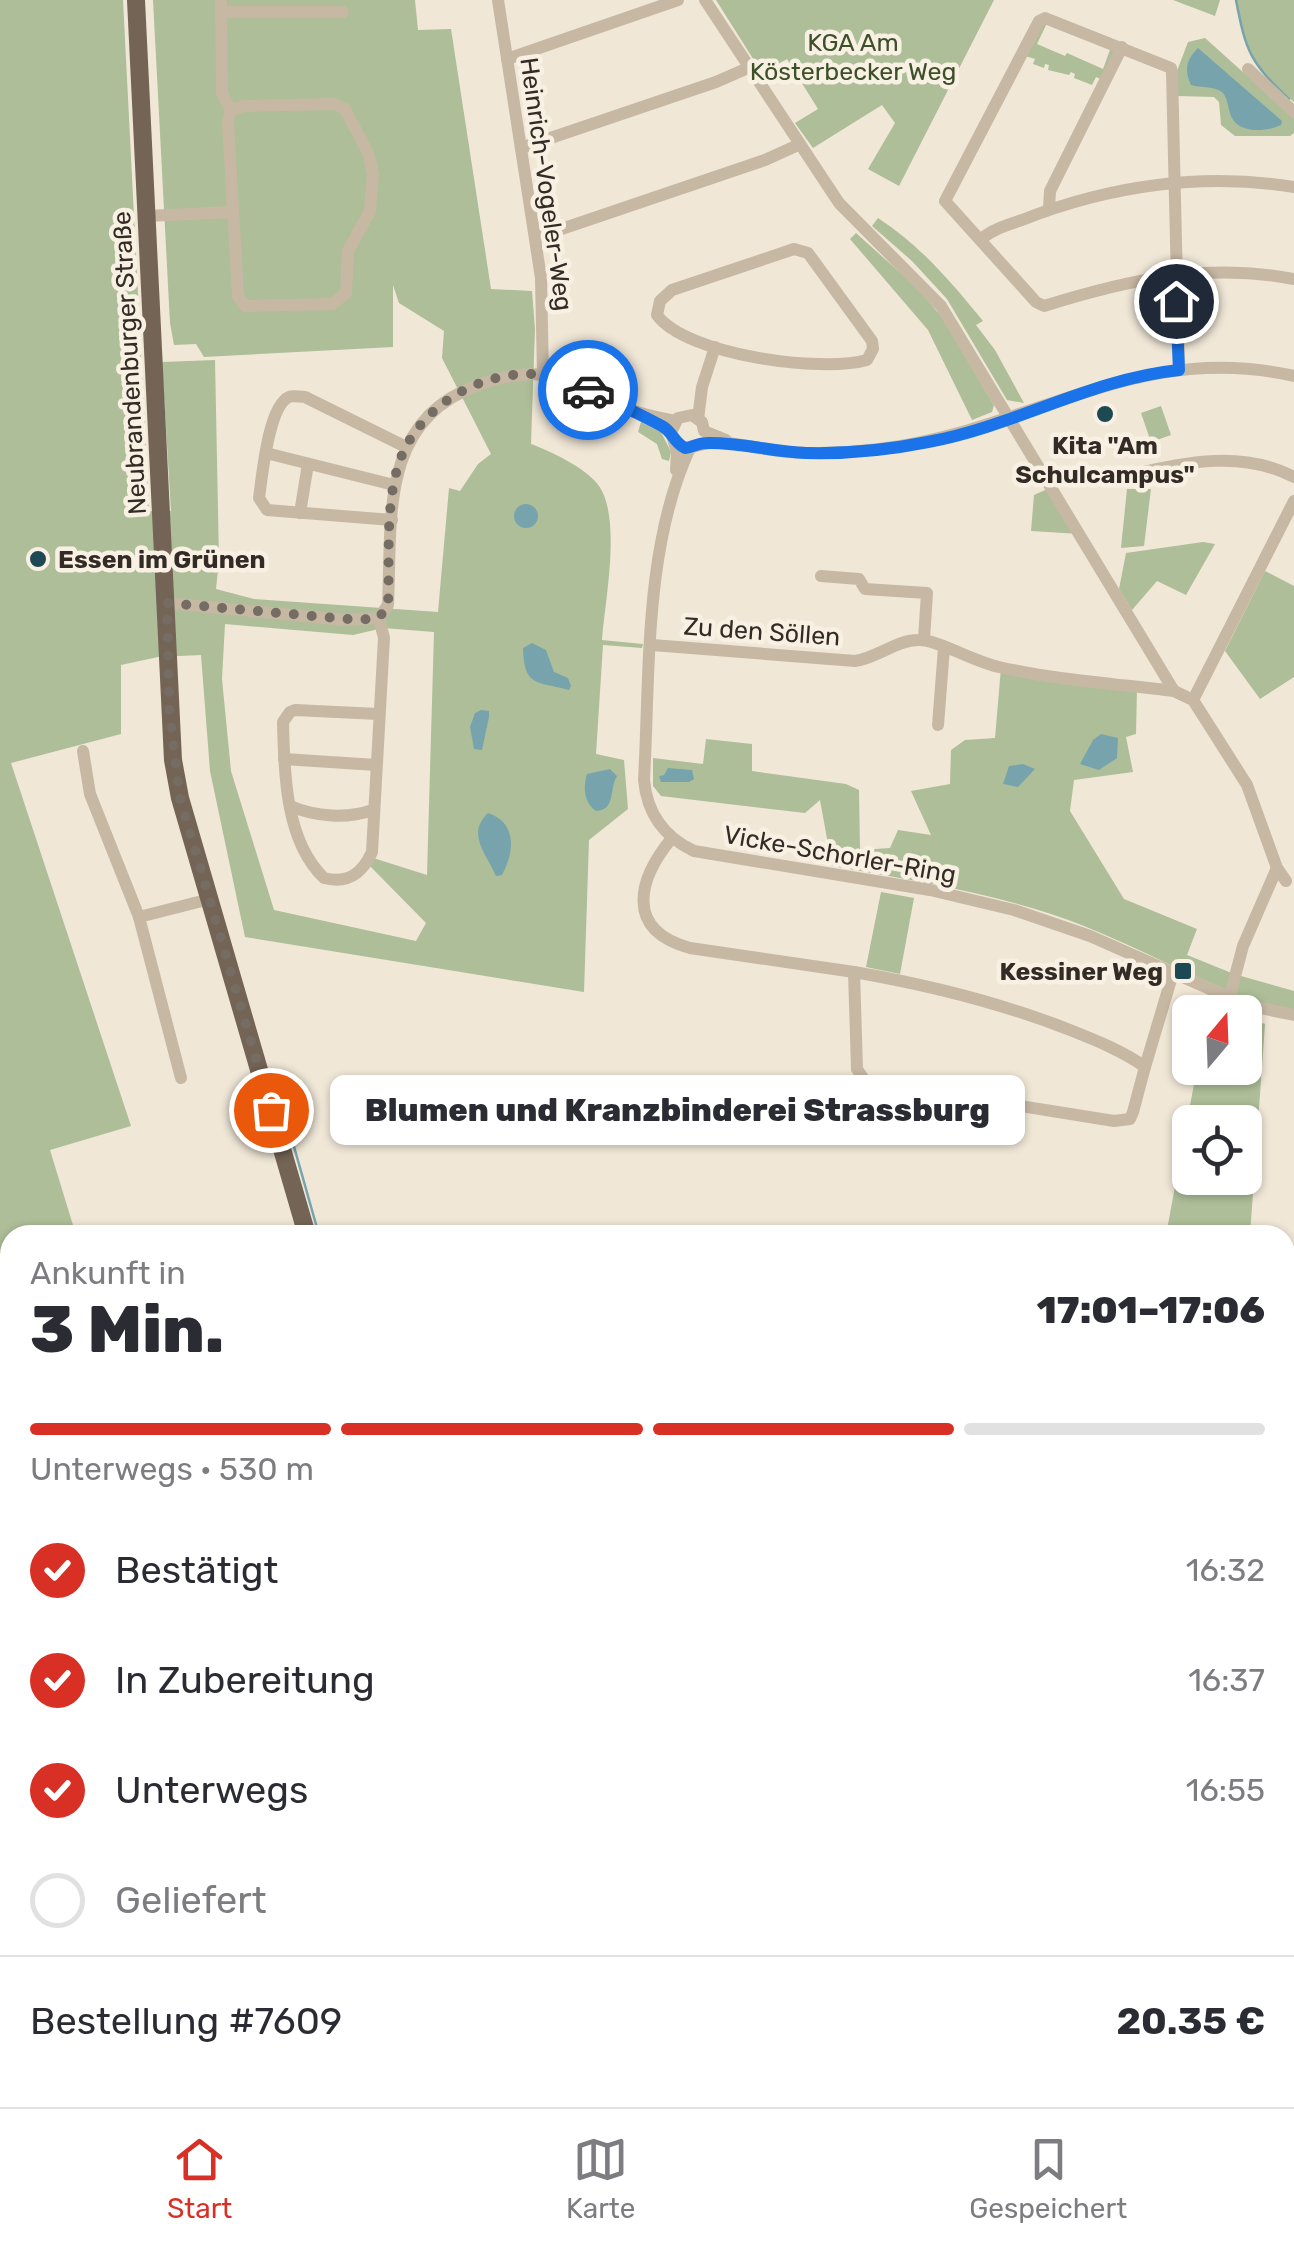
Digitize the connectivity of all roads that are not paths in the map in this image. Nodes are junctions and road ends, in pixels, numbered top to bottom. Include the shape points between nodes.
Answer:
1 (136, 0) edge
2 (498, 0) edge
3 (678, 0) edge
4 (705, 0) edge
5 (222, 6) edge
6 (344, 12) dead end
7 (1122, 47) junction
8 (507, 59) junction
9 (748, 68) junction
10 (1248, 70) dead end
11 (231, 110) junction
12 (1294, 112) edge
13 (798, 145) junction
14 (520, 148) junction
15 (1174, 182) junction
16 (1294, 187) edge
17 (1049, 208) junction
18 (233, 212) junction
19 (146, 216) junction
20 (535, 238) junction
21 (981, 239) junction
22 (1176, 273) junction
23 (1294, 279) edge
24 (715, 348) junction
25 (1179, 370) junction
26 (543, 375) junction
27 (1294, 376) edge
28 (1010, 418) junction
29 (687, 432) junction
30 (406, 447) junction
31 (266, 454) junction
32 (308, 464) junction
33 (1134, 474) dead end
34 (1294, 476) edge
35 (394, 485) junction
36 (1294, 500) edge
37 (300, 514) junction
38 (392, 520) junction
39 (821, 576) dead end
40 (167, 603) junction
41 (379, 618) junction
42 (924, 640) junction
43 (652, 645) junction
44 (944, 648) junction
45 (1174, 691) junction
46 (1193, 700) junction
47 (378, 714) junction
48 (938, 725) dead end
49 (82, 752) dead end
50 (284, 760) junction
51 (376, 766) junction
52 (290, 806) junction
53 (374, 810) junction
54 (672, 838) junction
55 (1277, 868) junction
56 (1286, 882) dead end
57 (210, 899) junction
58 (140, 917) junction
59 (854, 972) junction
60 (1172, 973) junction
61 (1220, 995) edge
62 (1230, 995) edge
63 (1262, 1009) edge
64 (1294, 1014) edge
65 (1145, 1067) junction
66 (181, 1078) dead end
67 (304, 1225) edge

1 - 19 main road, Neubrandenburger Straße
2 - 8 street, Heinrich-Vogeler-Weg
3 - 8 street
4 - 9 street
5 - 6 street
5 - 11 street via 222,94
7 - 15 street via 1171,68
7 - 17 street via 1050,191
7 - 21 street via 1038,20 945,201
8 - 14 street, Heinrich-Vogeler-Weg
9 - 13 street
9 - 14 street
10 - 12 street
11 - 18 street
11 - 18 street via 340,106 369,155 374,193 348,251 346,294 332,304 241,304
13 - 20 street
13 - 28 street via 839,202 941,306
14 - 20 street, Heinrich-Vogeler-Weg
15 - 16 street
15 - 17 street
15 - 22 street
17 - 21 street
18 - 19 street
19 - 40 main road, Neubrandenburger Straße
20 - 26 street, Heinrich-Vogeler-Weg
21 - 22 street via 1040,306
22 - 23 street
22 - 25 street
24 - 24 street via 828,365 867,360 873,350 808,253 794,249 665,294 657,308 661,321
24 - 29 street
25 - 27 street via 1225,367
25 - 28 street via 1109,382
26 - 29 street
26 - 30 street via 506,377 465,390 437,406
28 - 29 street via 875,450 802,453
28 - 45 street
29 - 43 street via 656,572
30 - 31 street via 296,396 278,409
30 - 35 street
31 - 32 street
31 - 37 street via 259,498 264,508
32 - 35 street
32 - 37 street
33 - 34 street via 1207,459
35 - 38 street
36 - 46 street
37 - 38 street
38 - 41 street via 388,605
39 - 42 street via 859,579 865,589 927,593
40 - 41 street
40 - 57 main road, Neubrandenburger Straße via 173,760
41 - 47 street via 384,638
42 - 43 street, Zu den Söllen via 855,661
42 - 44 street
43 - 54 street via 646,792
44 - 45 street via 1001,668
44 - 48 street
45 - 46 street
46 - 55 street via 1247,784
47 - 50 street via 290,712 283,722
47 - 51 street
49 - 58 street via 90,794
50 - 51 street
50 - 52 street
51 - 53 street
52 - 53 street via 355,816
52 - 53 street via 309,859 333,880 352,878 367,863
54 - 59 street via 643,886 645,909 666,938 690,948
54 - 60 street, Vicke-Schorler-Ring via 709,855 1014,910
55 - 56 street
55 - 62 street
57 - 58 street
57 - 67 main road, Neubrandenburger Straße
58 - 66 street
59 - 65 street via 998,1004
59 - 65 street via 858,1069 870,1084 1123,1121 1133,1112
60 - 61 street, Vicke-Schorler-Ring
60 - 65 street
63 - 64 street, Vicke-Schorler-Ring

